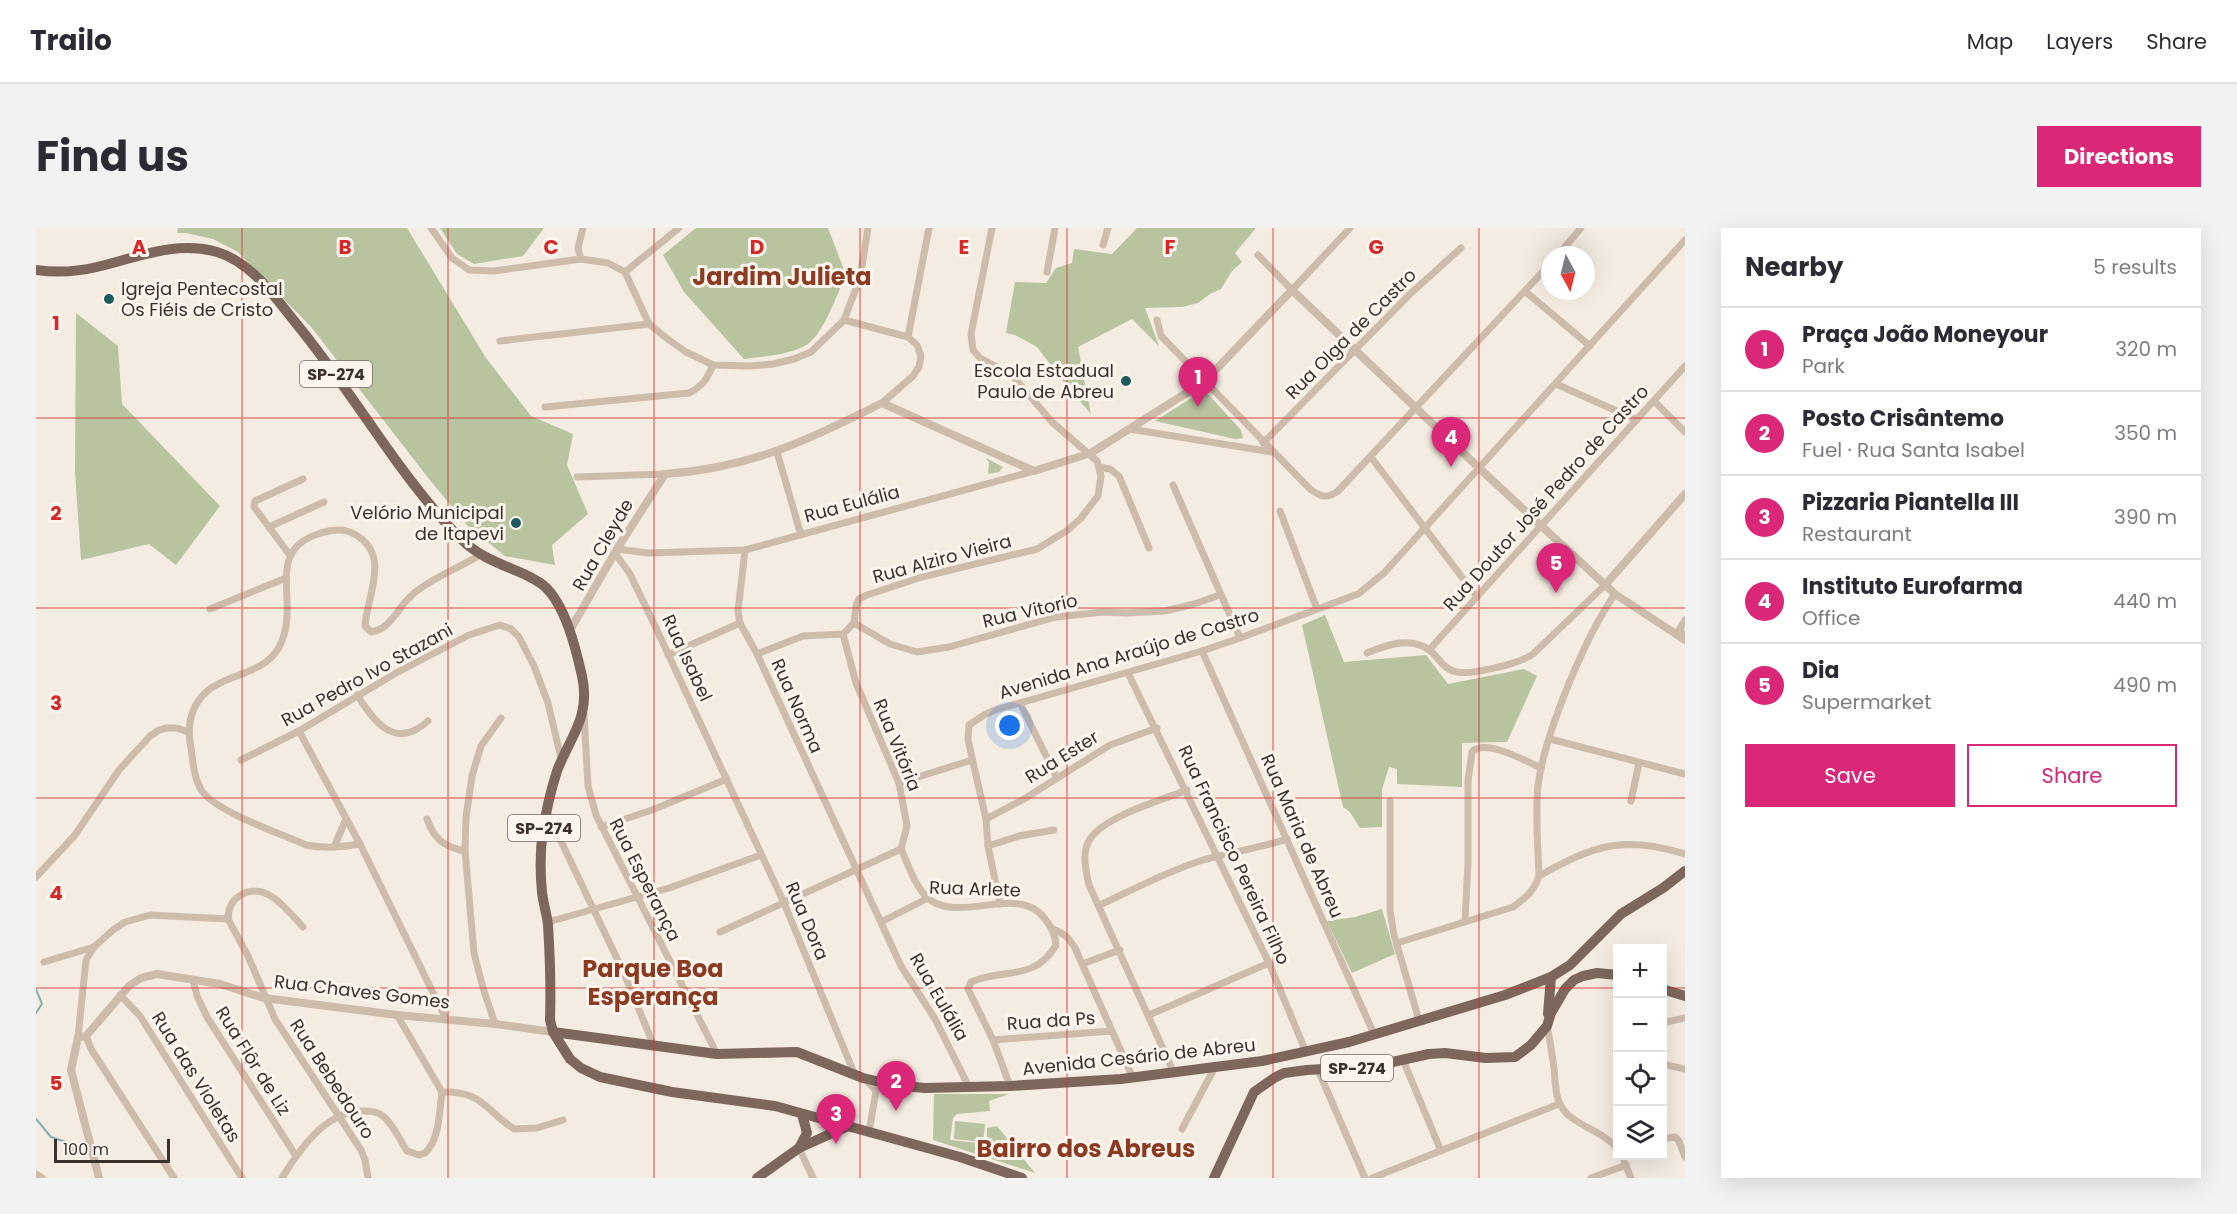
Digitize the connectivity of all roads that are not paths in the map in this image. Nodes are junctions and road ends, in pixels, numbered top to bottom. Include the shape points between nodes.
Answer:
1 (431, 228) edge
2 (583, 228) edge
3 (679, 228) edge
4 (868, 228) edge
5 (929, 228) edge
6 (992, 228) edge
7 (1055, 228) edge
8 (1108, 228) edge
9 (1350, 228) edge
10 (1581, 228) edge
11 (1685, 240) edge
12 (1103, 245) dead end
13 (1566, 246) edge
14 (1461, 248) dead end
15 (1258, 255) dead end
16 (581, 259) junction
17 (36, 270) edge
18 (625, 272) junction
19 (1047, 272) dead end
20 (1541, 274) edge
21 (1292, 290) junction
22 (1526, 292) junction
23 (844, 320) junction
24 (1157, 321) dead end
25 (649, 324) junction
26 (908, 337) junction
27 (500, 342) dead end
28 (1590, 346) junction
29 (1355, 349) junction
30 (713, 365) junction
31 (1685, 366) edge
32 (1204, 382) junction
33 (1556, 384) junction
34 (1654, 401) junction
35 (882, 403) junction
36 (546, 407) dead end
37 (1416, 408) junction
38 (1637, 420) junction
39 (1130, 429) junction
40 (1685, 432) edge
41 (1263, 443) junction
42 (777, 452) junction
43 (1272, 452) junction
44 (1091, 453) junction
45 (1371, 457) junction
46 (1099, 467) junction
47 (1479, 468) junction
48 (1034, 471) junction
49 (665, 474) junction
50 (577, 477) dead end
51 (303, 479) dead end
52 (1173, 485) dead end
53 (1685, 494) edge
54 (324, 502) dead end
55 (1280, 511) dead end
56 (1541, 526) junction
57 (269, 527) junction
58 (1425, 527) junction
59 (801, 535) junction
60 (1149, 548) dead end
61 (745, 550) junction
62 (616, 551) junction
63 (289, 554) junction
64 (480, 555) junction
65 (286, 578) junction
66 (1606, 584) junction
67 (1615, 594) junction
68 (1220, 595) junction
69 (1477, 597) junction
70 (210, 609) dead end
71 (1317, 609) junction
72 (1685, 620) edge
73 (741, 623) junction
74 (854, 623) junction
75 (569, 632) junction
76 (843, 634) junction
77 (1240, 638) junction
78 (1685, 639) edge
79 (1429, 650) junction
80 (1202, 651) junction
81 (1367, 653) dead end
82 (757, 654) junction
83 (668, 655) junction
84 (1128, 672) junction
85 (357, 695) junction
86 (1020, 703) junction
87 (583, 709) junction
88 (501, 718) dead end
89 (428, 721) dead end
90 (1157, 728) junction
91 (300, 731) junction
92 (188, 732) junction
93 (1550, 739) junction
94 (241, 760) dead end
95 (562, 760) junction
96 (972, 760) junction
97 (1639, 763) junction
98 (1541, 768) junction
99 (1685, 774) edge
100 (1057, 778) junction
101 (727, 779) junction
102 (899, 783) junction
103 (1187, 790) junction
104 (1390, 801) dead end
105 (1631, 801) dead end
106 (547, 812) junction
107 (346, 819) junction
108 (427, 819) dead end
109 (986, 819) junction
110 (601, 827) junction
111 (1054, 830) dead end
112 (1287, 838) junction
113 (360, 844) junction
114 (988, 846) junction
115 (334, 848) junction
116 (901, 849) junction
117 (465, 850) junction
118 (1685, 854) edge
119 (761, 855) junction
120 (1218, 856) junction
121 (856, 869) junction
122 (1685, 871) edge
123 (1539, 876) junction
124 (36, 877) edge
125 (639, 897) junction
126 (928, 898) junction
127 (784, 903) junction
128 (1000, 904) junction
129 (1100, 905) junction
130 (594, 911) junction
131 (228, 919) junction
132 (1465, 921) junction
133 (548, 922) junction
134 (881, 922) junction
135 (303, 927) dead end
136 (1053, 929) junction
137 (720, 932) dead end
138 (1397, 943) junction
139 (94, 947) junction
140 (1120, 950) junction
141 (44, 962) dead end
142 (1269, 963) junction
143 (1082, 964) junction
144 (1613, 975) edge
145 (1551, 977) junction
146 (193, 980) junction
147 (1667, 991) edge
148 (120, 995) junction
149 (1685, 996) edge
150 (264, 998) junction
151 (396, 1015) junction
152 (1149, 1015) junction
153 (1685, 1018) edge
154 (446, 1019) junction
155 (1419, 1020) junction
156 (1667, 1022) edge
157 (495, 1023) junction
158 (1547, 1026) junction
159 (1112, 1031) junction
160 (553, 1032) junction
161 (1374, 1034) junction
162 (82, 1036) junction
163 (993, 1040) junction
164 (654, 1046) junction
165 (1306, 1052) junction
166 (717, 1054) junction
167 (1403, 1060) junction
168 (1261, 1061) junction
169 (1667, 1065) edge
170 (1215, 1067) junction
171 (1685, 1069) edge
172 (1318, 1070) junction
173 (1174, 1073) junction
174 (859, 1077) junction
175 (1133, 1078) junction
176 (893, 1086) junction
177 (1010, 1086) junction
178 (969, 1087) junction
179 (876, 1090) junction
180 (442, 1092) junction
181 (1254, 1092) junction
182 (1559, 1104) junction
183 (802, 1114) junction
184 (338, 1115) junction
185 (563, 1120) dead end
186 (848, 1126) junction
187 (1182, 1129) dead end
188 (869, 1132) junction
189 (1667, 1138) edge
190 (1613, 1146) edge
191 (799, 1148) junction
192 (1441, 1150) junction
193 (296, 1156) junction
194 (1685, 1157) edge
195 (1624, 1160) edge
196 (1626, 1165) junction
197 (36, 1174) edge
198 (42, 1178) edge
199 (99, 1178) edge
200 (174, 1178) edge
201 (242, 1178) edge
202 (282, 1178) edge
203 (368, 1178) edge
204 (758, 1178) edge
205 (813, 1178) edge
206 (1022, 1178) edge
207 (1214, 1178) edge
208 (1365, 1178) edge
209 (1372, 1178) edge
210 (1591, 1178) edge
211 (1631, 1178) edge

1 - 16 street via 452,258 469,270 494,271
2 - 16 street via 578,248
3 - 18 street
4 - 23 street via 860,278
5 - 26 street
6 - 44 street via 971,334 973,350 987,363 1012,375 1058,427
7 - 19 street
8 - 12 street
9 - 21 street
10 - 13 street
11 - 28 street, Avenida Ana Araújo de Castro
14 - 29 street, Rua Olga de Castro
15 - 21 street
16 - 18 street via 608,263
17 - 64 main road, SP-274 via 72,272 189,248 206,249 234,261 273,295 326,360 398,463 449,526
18 - 25 street
20 - 22 street
21 - 29 street
21 - 32 street, Rua Eulália
22 - 28 street
22 - 37 street
23 - 26 street
23 - 30 street via 811,352 794,360 751,366
24 - 32 street via 1161,336
25 - 27 street
25 - 30 street via 686,352
26 - 35 street via 917,345 919,367
28 - 33 street, Avenida Ana Araújo de Castro
29 - 37 street
29 - 41 street, Rua Olga de Castro
30 - 36 street via 706,380 689,393
31 - 34 street, Rua Doutor José Pedro de Castro
32 - 39 street, Rua Eulália
32 - 41 street
33 - 38 street
33 - 47 street, Avenida Ana Araújo de Castro
34 - 38 street, Rua Doutor José Pedro de Castro
34 - 40 street
35 - 42 street
35 - 48 street
37 - 45 street
37 - 47 street
38 - 56 street, Rua Doutor José Pedro de Castro
39 - 43 street
39 - 44 street, Rua Eulália
41 - 43 street
42 - 49 street via 723,467
42 - 59 street
43 - 45 street via 1317,495 1324,497 1338,491
44 - 46 street
44 - 48 street, Rua Eulália
45 - 58 street
46 - 60 street via 1119,476
46 - 74 street, Rua Alziro Vieira via 1100,487 1092,505 1052,541 1037,549 878,590 860,600
47 - 56 street
47 - 58 street, Avenida Ana Araújo de Castro
48 - 59 street, Rua Eulália
49 - 50 street
49 - 62 street, Rua Cleyde
51 - 57 street via 255,501 254,507
52 - 68 street
53 - 66 street
54 - 57 street
55 - 71 street
56 - 66 street
56 - 69 street, Rua Doutor José Pedro de Castro
57 - 63 street
58 - 69 street
58 - 71 street, Avenida Ana Araújo de Castro via 1372,584 1358,594
59 - 61 street, Rua Eulália
61 - 62 street, Rua Eulália
61 - 73 street, Rua Norma via 738,599
62 - 75 street, Rua Cleyde
62 - 83 street, Rua Isabel
63 - 64 street via 309,537 330,530 349,531 367,543 376,563 365,626 371,632 382,629 409,597
63 - 65 street
64 - 75 main road, SP-274 via 543,584 562,612
65 - 70 street
65 - 92 street via 287,620 273,656 206,692
66 - 67 street
66 - 79 street via 1526,660 1462,673 1452,671
67 - 78 street
67 - 93 street via 1574,675
68 - 74 street, Rua Vitorio via 1165,611 1056,617 923,652 903,650
68 - 77 street
69 - 79 street, Rua Doutor José Pedro de Castro
71 - 77 street, Avenida Ana Araújo de Castro
72 - 78 street via 1679,630
73 - 82 street, Rua Norma
73 - 83 street
74 - 76 street, Rua Alziro Vieira
75 - 87 main road, SP-274 via 583,679
76 - 82 street via 803,636
76 - 102 street, Rua Vitória via 856,683
77 - 80 street, Avenida Ana Araújo de Castro
79 - 81 street via 1408,642
80 - 84 street, Avenida Ana Araújo de Castro
80 - 112 street, Rua Maria de Abreu
82 - 121 street, Rua Norma
83 - 101 street, Rua Isabel
84 - 86 street, Avenida Ana Araújo de Castro
84 - 90 street, Rua Francisco Pereira Filho
85 - 89 street via 371,717 388,731 406,733
85 - 91 street, Rua Pedro Ivo Stazani
85 - 95 street, Rua Pedro Ivo Stazani via 469,635 500,625 519,637 534,666
86 - 96 street, Avenida Ana Araújo de Castro via 984,714 969,724
86 - 100 street
87 - 95 main road, SP-274
87 - 110 street, Rua Esperança via 588,786
88 - 117 street via 481,746 472,776
90 - 100 street, Rua Ester via 1110,745
90 - 103 street, Rua Francisco Pereira Filho
91 - 94 street, Rua Pedro Ivo Stazani
91 - 107 street
92 - 115 street via 198,784 209,799 306,844
92 - 124 street via 177,728 159,730 119,770 75,835
93 - 97 street
93 - 98 street
95 - 106 main road, SP-274
96 - 102 street
96 - 109 street, Avenida Ana Araújo de Castro
97 - 99 street
97 - 105 street
98 - 123 street via 1537,800
98 - 132 street via 1485,747 1472,752
100 - 109 street, Rua Ester
101 - 110 street
101 - 119 street, Rua Dora
102 - 116 street, Rua Vitória via 907,826
103 - 120 street, Rua Francisco Pereira Filho
103 - 129 street via 1117,818 1090,838 1085,850 1086,874
104 - 138 street via 1390,911
106 - 130 street
106 - 133 main road, SP-274 via 541,866
107 - 113 street
107 - 115 street
108 - 117 street via 442,843
109 - 114 street, Avenida Ana Araújo de Castro
110 - 125 street, Rua Esperança
111 - 114 street
112 - 120 street
112 - 161 street, Rua Maria de Abreu
113 - 115 street
113 - 154 street
114 - 128 street, Avenida Ana Araújo de Castro
116 - 121 street
116 - 126 street
117 - 157 street via 474,954
118 - 123 street via 1646,845 1612,844
119 - 125 street
119 - 127 street, Rua Dora
120 - 129 street via 1169,873
120 - 142 street, Rua Francisco Pereira Filho
121 - 127 street
121 - 134 street, Rua Norma
122 - 145 main road, Avenida Cesário de Abreu via 1621,914 1570,965
123 - 132 street via 1535,888 1513,907
125 - 130 street
125 - 166 street, Rua Esperança
126 - 128 street, Rua Arlete via 937,904 965,907
126 - 134 street, Rua Arlete
127 - 137 street
127 - 174 street, Rua Dora
128 - 136 street, Rua Arlete via 1032,906
129 - 140 street
130 - 133 street
130 - 164 street
131 - 135 street via 234,900 246,892 261,891
131 - 139 street via 136,917
131 - 150 street, Rua Bebedouro
132 - 138 street
133 - 160 main road, SP-274
134 - 178 street, Rua Eulália
136 - 143 street, Rua Arlete via 1069,938
136 - 163 street via 1056,945 1036,965 971,982 968,989
138 - 155 street
139 - 141 street
139 - 162 street via 84,972
140 - 143 street
140 - 152 street
142 - 152 street
142 - 165 street, Rua Francisco Pereira Filho
143 - 159 street, Rua Arlete
144 - 158 main road, SP-274 via 1597,973 1574,980 1565,989
145 - 155 main road, Avenida Cesário de Abreu
145 - 158 main road
146 - 148 street, Rua Chaves Gomes via 148,975 134,981
146 - 150 street, Rua Chaves Gomes
146 - 193 street, Rua Flôr de Liz via 207,1017
147 - 149 main road
148 - 162 street, Rua Chaves Gomes
148 - 201 street, Rua das Violetas via 140,1016
150 - 151 street, Rua Chaves Gomes
150 - 184 street, Rua Bebedouro
151 - 154 street, Rua Chaves Gomes
151 - 180 street
152 - 173 street
153 - 156 street
154 - 157 street, Rua Chaves Gomes
155 - 161 main road, Avenida Cesário de Abreu
157 - 160 street, Rua Chaves Gomes
158 - 167 main road, SP-274 via 1531,1046 1515,1057 1445,1053
158 - 182 street
159 - 163 street, Rua da Ps
159 - 175 street, Rua Arlete
160 - 164 main road, Avenida Cesário de Abreu
160 - 183 main road, SP-274 via 570,1059 600,1077 672,1092 775,1106
161 - 165 main road, Avenida Cesário de Abreu
162 - 199 street via 70,1070
162 - 200 street
163 - 177 street
164 - 166 main road, Avenida Cesário de Abreu
165 - 168 main road, Avenida Cesário de Abreu
166 - 174 main road, Avenida Cesário de Abreu via 797,1052
167 - 172 main road, SP-274 via 1355,1069
167 - 192 street
168 - 170 main road, Avenida Cesário de Abreu
168 - 181 main road via 1266,1073
169 - 171 street
170 - 173 main road, Avenida Cesário de Abreu
170 - 187 street
172 - 181 main road, SP-274 via 1284,1073
172 - 208 street
173 - 175 main road, Avenida Cesário de Abreu
174 - 176 main road, Avenida Cesário de Abreu
174 - 179 street
175 - 177 main road, Avenida Cesário de Abreu
176 - 178 main road, Avenida Cesário de Abreu
176 - 179 street
177 - 178 main road, Avenida Cesário de Abreu
179 - 188 street
180 - 184 street via 435,1137 430,1148 419,1155 407,1151 376,1112
180 - 185 street via 472,1095 514,1129 537,1128
181 - 207 main road
182 - 190 street via 1571,1118
182 - 192 street
183 - 186 main road, SP-274
183 - 191 main road via 807,1133
184 - 193 street
184 - 203 street, Rua Bebedouro via 361,1150
186 - 188 main road, SP-274
186 - 191 main road
188 - 206 main road, SP-274
189 - 194 street via 1679,1141
191 - 204 main road
191 - 205 street
192 - 209 street
193 - 202 street
195 - 196 street
196 - 210 street
196 - 211 street
197 - 198 street

